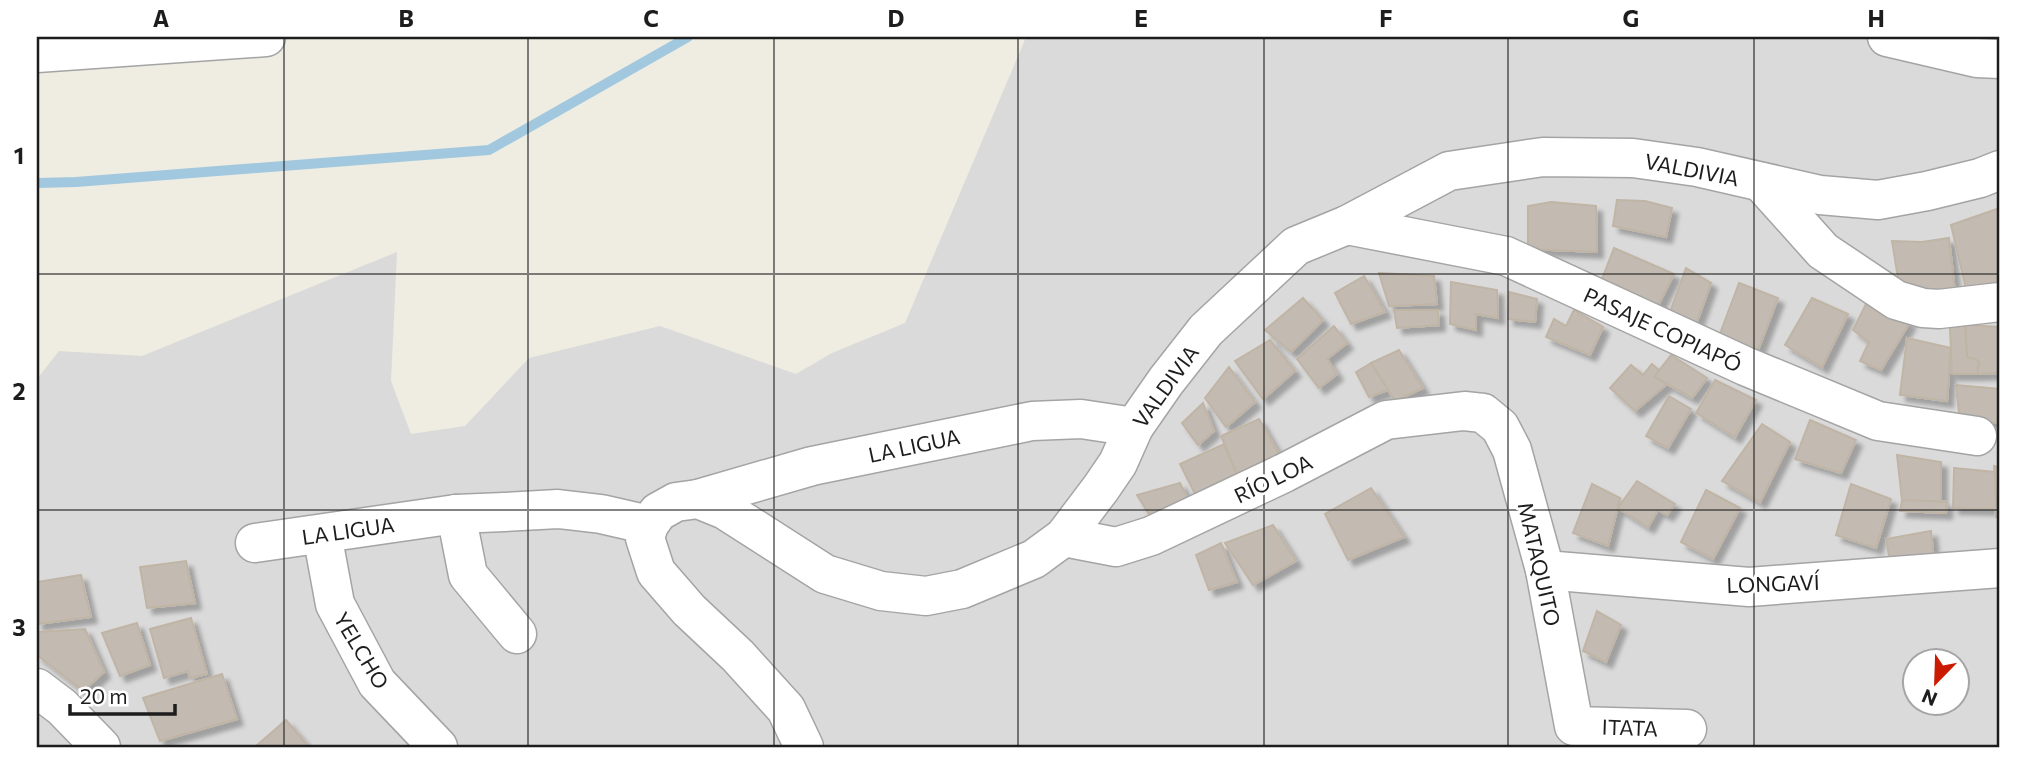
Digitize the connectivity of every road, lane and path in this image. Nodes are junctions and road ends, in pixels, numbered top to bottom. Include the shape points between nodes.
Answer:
1 (266, 37) edge
2 (1887, 37) edge
3 (37, 53) edge
4 (2000, 58) edge
5 (2000, 170) edge
6 (1761, 182) junction
7 (1348, 225) junction
8 (2000, 302) edge
9 (1483, 413) joint
10 (1134, 427) junction
11 (1977, 436) dead end
12 (698, 499) junction
13 (456, 514) junction
14 (649, 525) junction
15 (322, 534) junction
16 (1064, 537) junction
17 (255, 543) dead end
18 (2000, 568) edge
19 (1545, 570) junction
20 (517, 634) dead end
21 (37, 688) edge
22 (1574, 726) joint
23 (1686, 729) dead end
24 (102, 747) edge
25 (438, 747) edge
26 (804, 747) edge

1 - 3 street
2 - 4 street via 1977,58
5 - 6 street, VALDIVIA via 1878,200 1820,195
6 - 7 street, VALDIVIA via 1633,158 1543,157 1449,171
6 - 8 street via 1823,251 1896,300 1939,309
7 - 10 street, VALDIVIA via 1296,246 1253,285 1206,330
7 - 11 street, PASAJE COPIAPÓ via 1506,257 1878,421
9 - 16 street, RÍO LOA via 1386,420 1152,536 1116,547
9 - 19 street, MATAQUITO via 1500,427 1512,450
10 - 12 street, LA LIGUA via 1081,419 1032,421 812,466
10 - 16 street, VALDIVIA via 1118,463
12 - 14 street via 676,502
12 - 16 street, VALDIVIA via 725,510 825,574 881,591 926,596 996,576 1034,559
13 - 14 street, LA LIGUA via 558,509
13 - 15 street, LA LIGUA
13 - 20 street via 468,575
14 - 26 street via 645,538 656,572 786,709
15 - 17 street, LA LIGUA
15 - 25 street, YELCHO via 335,604 377,683
18 - 19 street, LONGAVÍ via 1749,587
19 - 22 street, MATAQUITO
21 - 24 street
22 - 23 street, ITATA

